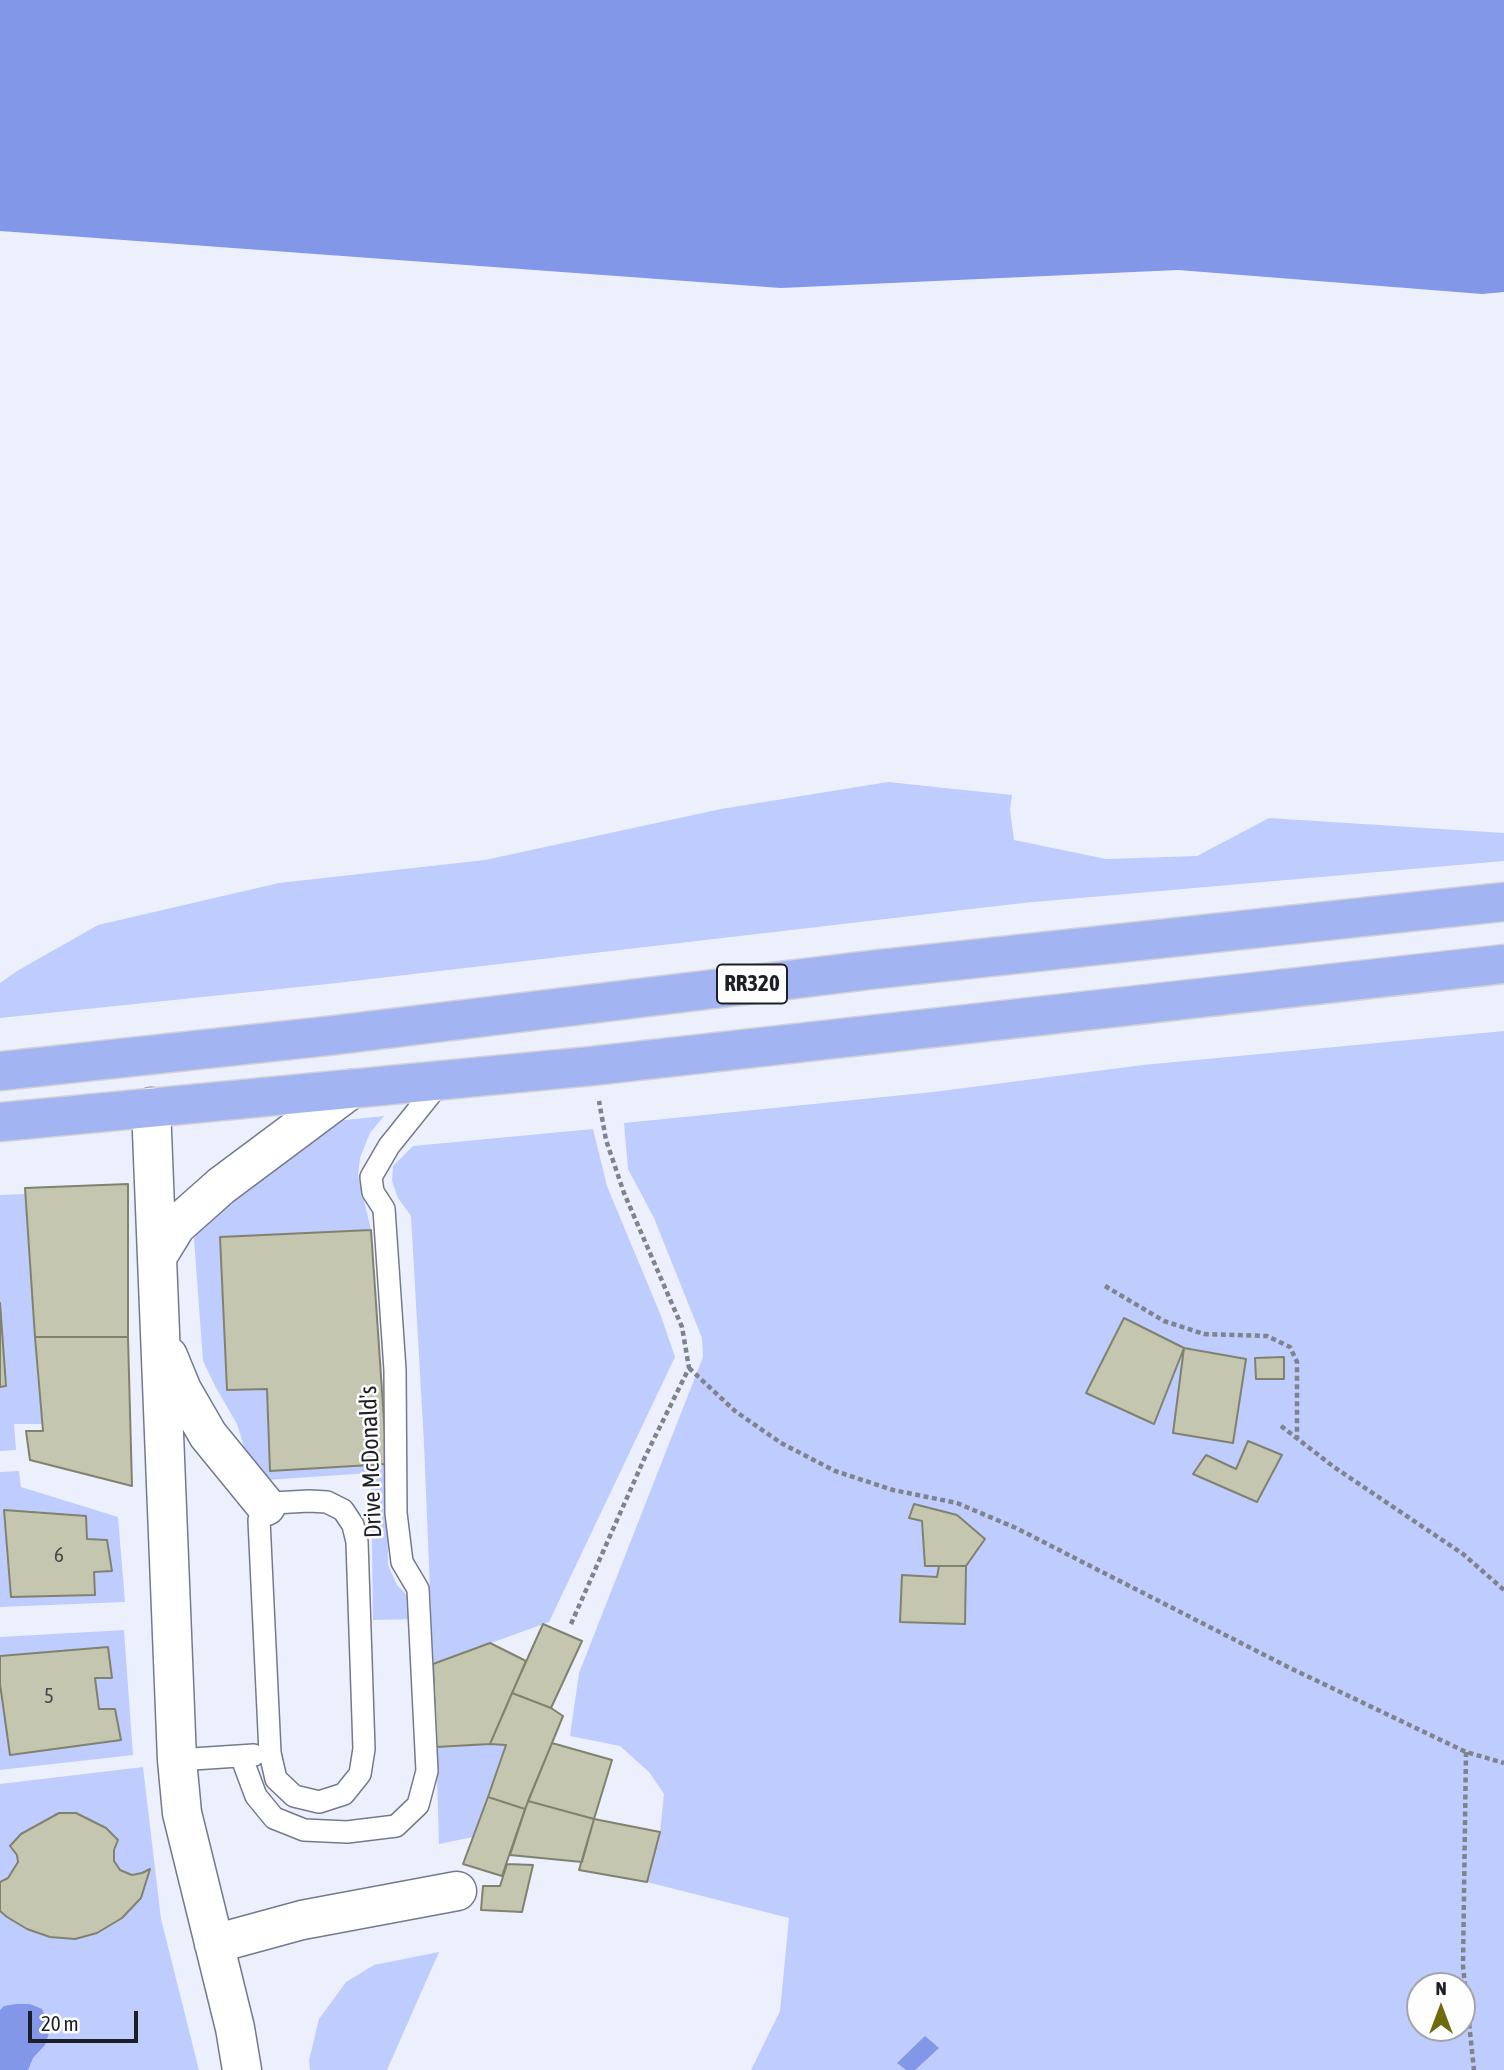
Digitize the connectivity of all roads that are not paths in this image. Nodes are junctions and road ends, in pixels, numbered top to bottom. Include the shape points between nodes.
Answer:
1 (1504, 902) edge
2 (1504, 964) edge
3 (0, 1071) edge
4 (442, 1080) junction
5 (351, 1089) junction
6 (151, 1107) junction
7 (0, 1122) edge
8 (157, 1257) junction
9 (160, 1338) junction
10 (266, 1506) junction
11 (270, 1754) junction
12 (241, 1756) junction
13 (177, 1760) junction
14 (457, 1891) dead end
15 (214, 1944) junction
16 (242, 2070) edge

1 - 3 highway, RR320
2 - 4 highway
4 - 5 highway
4 - 12 lane, Drive McDonald's via 389,1146 371,1178 373,1192 384,1209 395,1370 396,1513 402,1562 418,1589 427,1771 418,1805 396,1826 347,1832 304,1830 274,1818 256,1796
5 - 6 highway
5 - 8 street via 221,1186 176,1226
6 - 7 highway
6 - 8 street
8 - 9 street
9 - 10 street via 181,1390 208,1434
9 - 13 street
10 - 11 lane via 259,1520
10 - 11 lane via 327,1502 343,1510 353,1525 364,1749 360,1774 344,1794 319,1802 294,1796 276,1779
11 - 12 lane
12 - 13 lane
13 - 15 street via 181,1813
14 - 15 street via 302,1920
15 - 16 street

